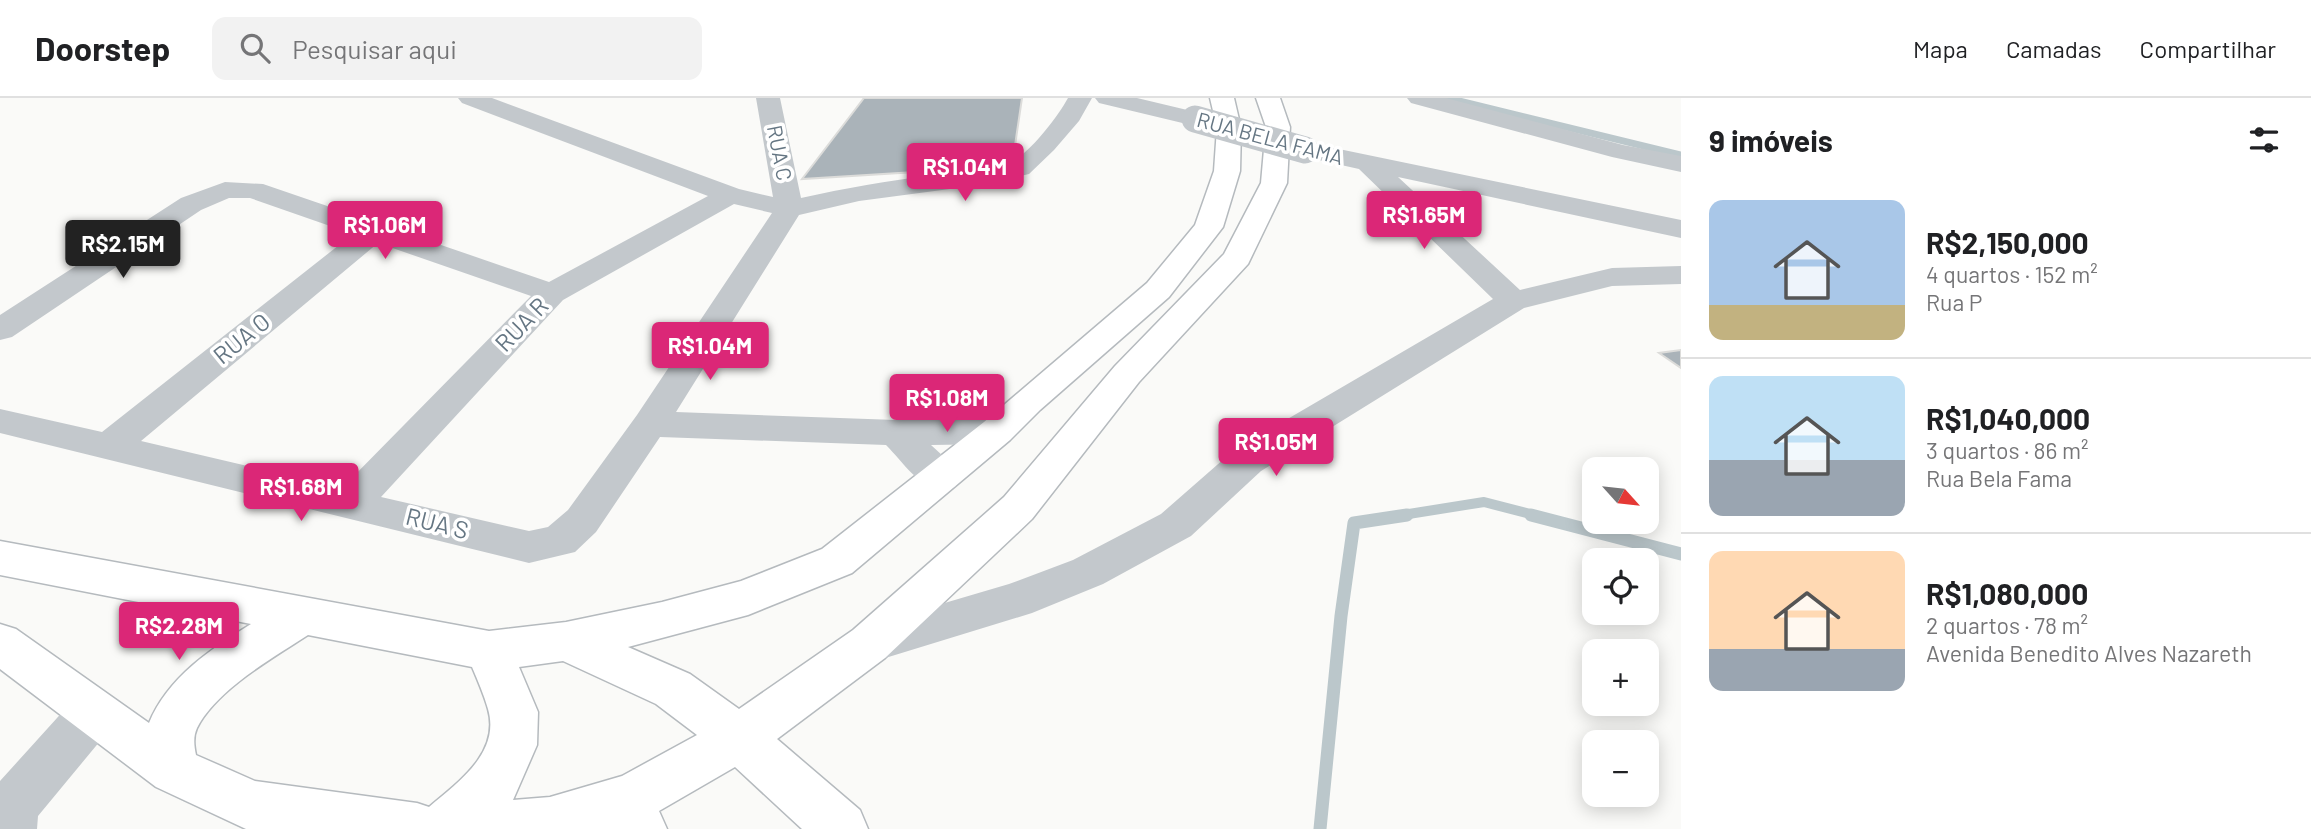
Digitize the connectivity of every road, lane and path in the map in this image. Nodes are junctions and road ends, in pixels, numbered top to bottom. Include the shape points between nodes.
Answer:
1 (470, 98) edge
2 (768, 98) edge
3 (1080, 98) edge
4 (1107, 98) edge
5 (1268, 98) edge
6 (1419, 98) edge
7 (1208, 109) edge
8 (1681, 164) edge
9 (1369, 165) junction
10 (730, 195) junction
11 (789, 209) junction
12 (1681, 229) edge
13 (375, 231) junction
14 (1681, 275) edge
15 (552, 293) junction
16 (1513, 301) junction
17 (0, 330) edge
18 (0, 421) edge
19 (650, 424) junction
20 (997, 431) junction
21 (896, 433) junction
22 (109, 447) junction
23 (941, 477) junction
24 (351, 503) junction
25 (0, 558) edge
26 (301, 616) junction
27 (566, 640) junction
28 (0, 643) edge
29 (869, 644) junction
30 (489, 651) junction
31 (93, 713) junction
32 (739, 738) junction
33 (174, 770) junction
34 (7, 815) edge
35 (550, 823) junction
36 (417, 829) edge
37 (444, 829) edge
38 (476, 829) edge
39 (640, 829) edge
40 (841, 829) edge

1 - 10 street
2 - 11 street, RUA C
3 - 11 street via 1045,145 1020,167
4 - 7 street, RUA BELA FAMA
5 - 29 main road via 1278,127 1274,183 1237,258 1128,374 1018,508
6 - 8 street
7 - 9 street, RUA BELA FAMA, bridge via 1305,150
7 - 20 main road via 1229,128 1227,171 1209,227 1158,290
9 - 12 street, RUA BELA FAMA
9 - 16 street
10 - 11 street
10 - 15 street, RUA R
11 - 19 street
13 - 15 street
13 - 17 street via 253,190 225,190 191,204
13 - 22 street, RUA O
14 - 16 street via 1612,277
15 - 24 street, RUA R
16 - 29 street via 1247,461 1176,525 1088,572 1016,600
18 - 22 street, RUA S
19 - 21 street
19 - 24 street, RUA S via 582,522 559,541 529,547
20 - 21 street
20 - 23 main road
21 - 23 street
22 - 24 street, RUA S
23 - 27 main road via 837,561 736,600
25 - 26 main road
26 - 30 main road
26 - 33 main road via 231,660 184,704 169,737
27 - 30 main road
27 - 32 main road via 673,689
28 - 31 main road
29 - 32 main road
30 - 37 main road via 514,712 512,745 493,785
31 - 33 main road
31 - 34 street
32 - 35 main road via 633,798
32 - 40 main road
33 - 36 main road via 252,806
35 - 38 main road
35 - 39 main road

